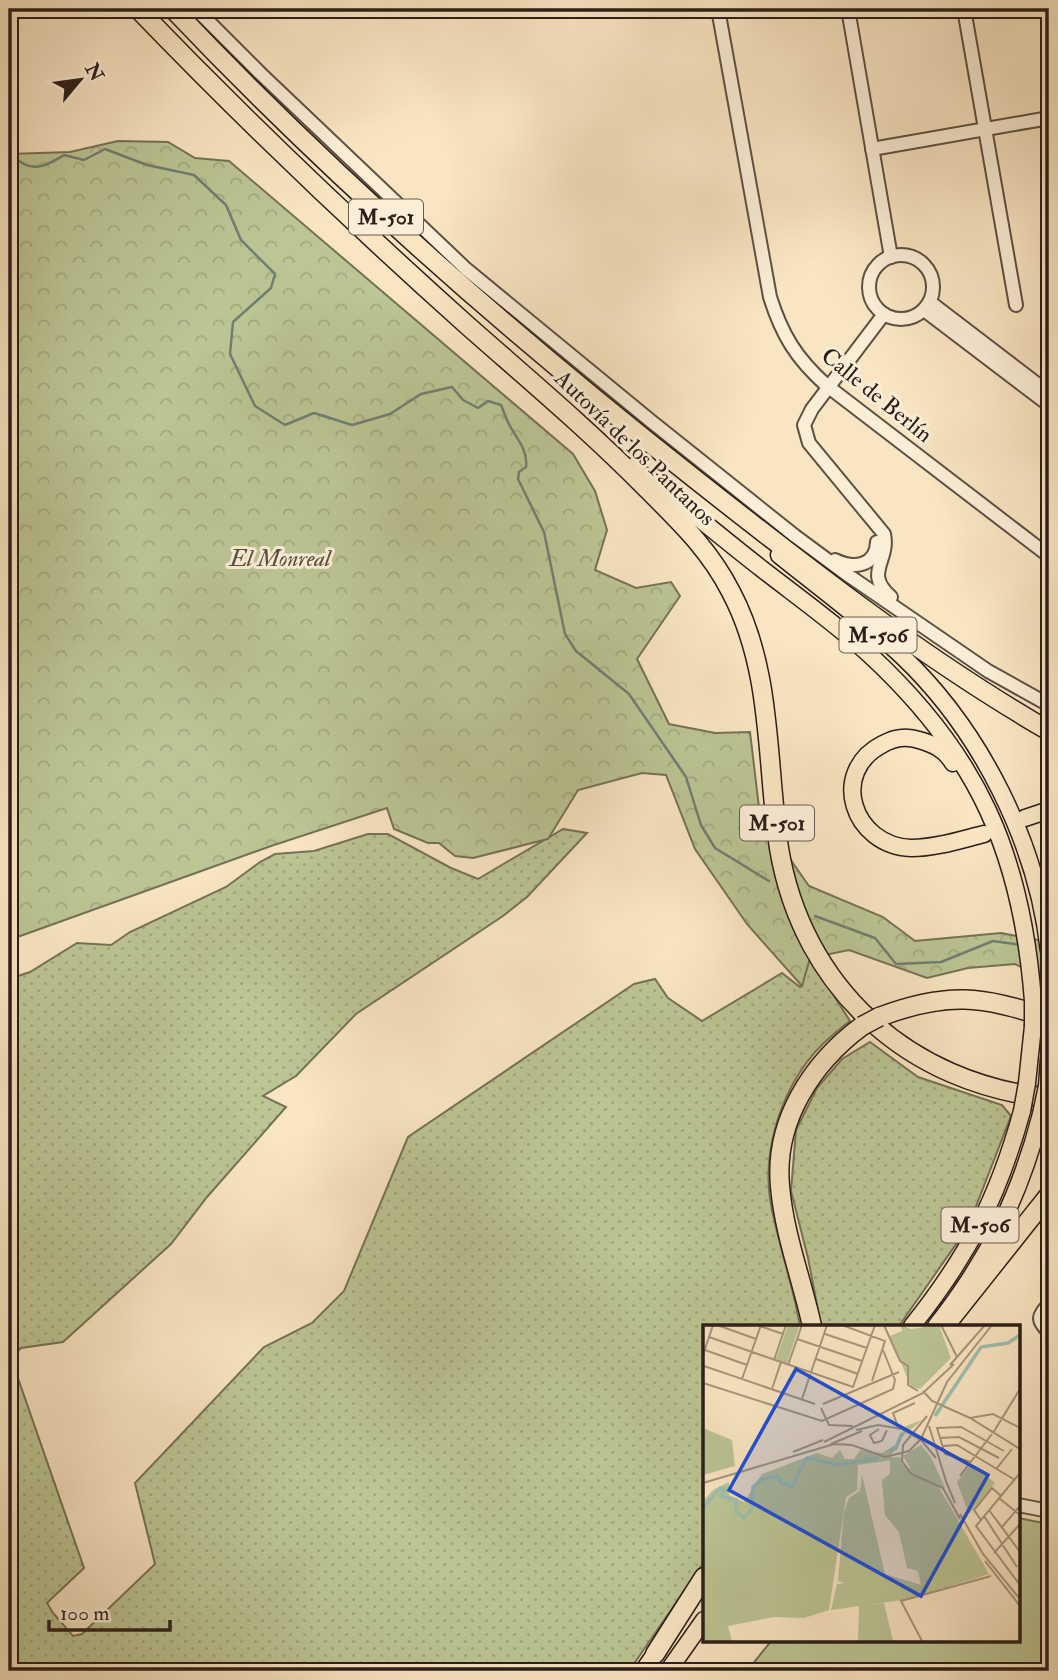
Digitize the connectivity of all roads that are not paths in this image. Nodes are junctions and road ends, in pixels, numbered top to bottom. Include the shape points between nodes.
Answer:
1 (138, 9) edge
2 (173, 9) edge
3 (196, 9) edge
4 (718, 9) edge
5 (848, 9) edge
6 (856, 9) edge
7 (964, 9) edge
8 (1049, 118) edge
9 (985, 129) junction
10 (876, 148) junction
11 (895, 257) junction
12 (1016, 305) dead end
13 (927, 306) junction
14 (881, 311) junction
15 (826, 385) junction
16 (1049, 393) edge
17 (1049, 405) edge
18 (610, 412) junction
19 (610, 451) junction
20 (794, 536) junction
21 (1049, 556) edge
22 (945, 641) junction
23 (1049, 705) edge
24 (1049, 731) edge
25 (985, 803) junction
26 (1049, 810) edge
27 (1025, 818) dead end
28 (984, 834) dead end
29 (1049, 897) edge
30 (1047, 931) junction
31 (1049, 951) edge
32 (1049, 1018) edge
33 (1049, 1059) edge
34 (1046, 1099) edge
35 (1049, 1195) edge
36 (1049, 1304) edge
37 (812, 1325) edge
38 (913, 1325) edge
39 (937, 1325) edge
40 (946, 1325) edge
41 (1049, 1333) edge
42 (1020, 1505) edge
43 (1049, 1511) edge
44 (703, 1580) edge
45 (703, 1590) edge
46 (703, 1623) edge
47 (655, 1654) junction
48 (643, 1671) edge
49 (668, 1671) edge

1 - 19 highway, Autovía de los Pantanos / M-501 via 384,250
2 - 18 highway, Autovía de los Pantanos / M-501 via 234,73 428,256
3 - 20 street via 467,269
4 - 15 street, Calle de Berlín via 770,297 791,346 806,368
5 - 10 street
6 - 10 street
7 - 9 street
8 - 9 street
9 - 10 street
9 - 12 street
10 - 11 street
11 - 13 street via 918,260 926,267 933,286
11 - 14 street via 879,265 870,284 870,295
13 - 14 street via 911,318
13 - 16 street
13 - 17 street
14 - 15 street
15 - 20 street via 799,416 797,435 872,529 876,551 868,562 846,565
15 - 21 street, Calle de Berlín
15 - 22 street via 805,420 806,437 884,534 886,546 876,577 879,585
18 - 24 highway, Autovía de los Pantanos / M-501 via 875,618
18 - 30 main road, M-506 via 881,638 936,695 984,760 1012,814
19 - 25 main road, M-506 via 869,654 948,741
19 - 34 highway, Autovía de los Pantanos / M-501 via 711,557 748,632 766,709 780,850 800,921 825,968 854,1006 923,1060 982,1086
20 - 22 street
22 - 23 street
25 - 28 main road via 947,754 911,737 873,749 861,760 854,778 852,797 858,816 872,834 890,843 909,848
25 - 38 main road, M-506, bridge via 1010,863 1030,956 1033,1026 1027,1083 1002,1178 987,1213
26 - 27 main road
29 - 30 main road
30 - 31 main road, M-506
32 - 37 highway, bridge via 994,1001 920,1003 862,1026 819,1065 791,1114 779,1184
33 - 34 main road, M-506
34 - 39 main road, M-506 via 1021,1183 998,1233
35 - 40 highway
36 - 41 street via 1039,1318
42 - 43 street
44 - 47 highway
45 - 47 main road
46 - 49 main road
47 - 48 main road

